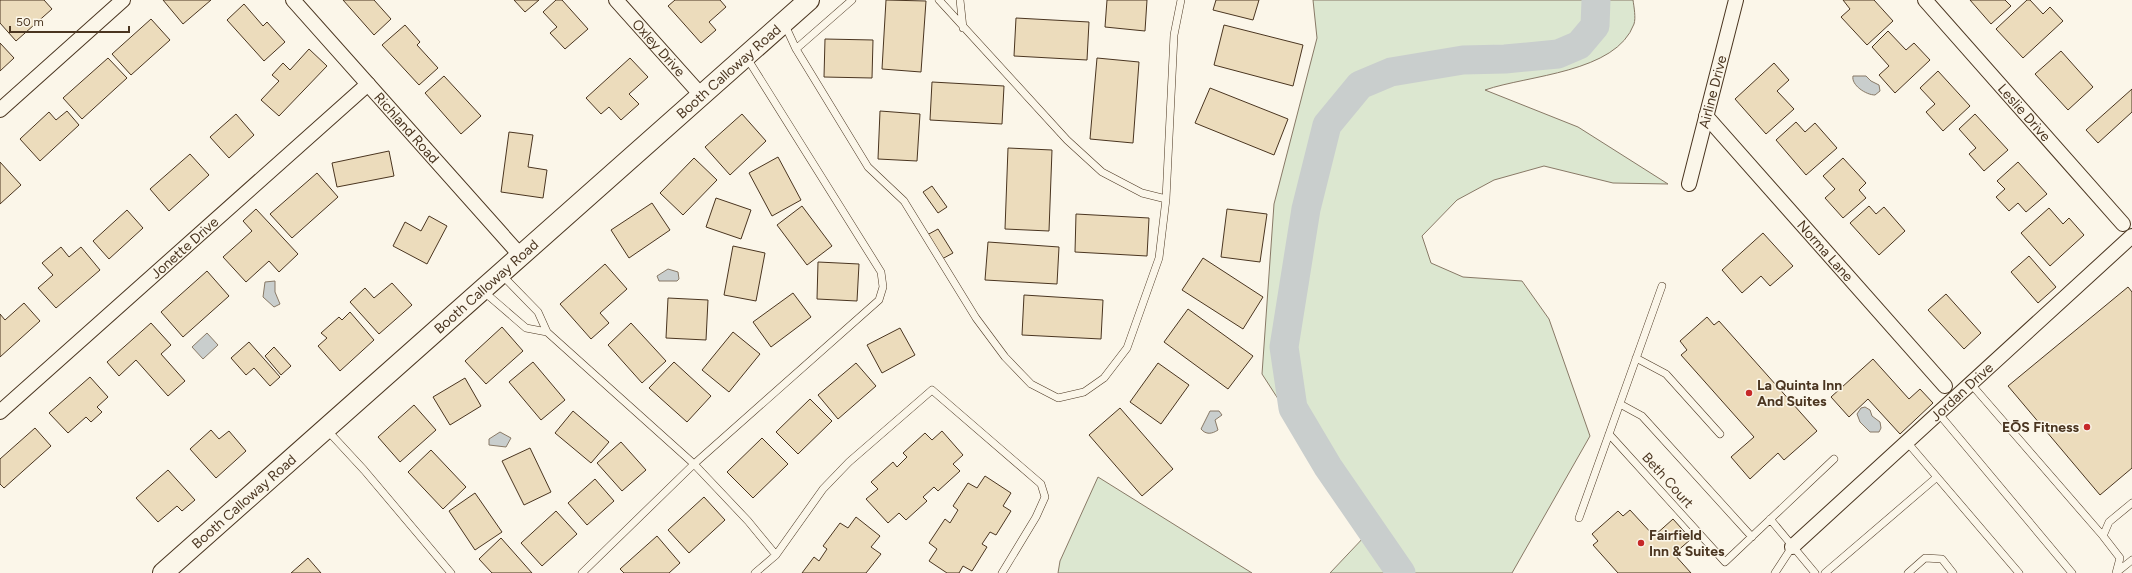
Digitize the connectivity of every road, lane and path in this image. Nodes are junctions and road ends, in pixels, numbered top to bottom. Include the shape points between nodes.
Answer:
1 (123, 0) edge
2 (293, 0) edge
3 (616, 0) edge
4 (809, 0) edge
5 (852, 0) edge
6 (940, 0) edge
7 (960, 0) edge
8 (1181, 0) edge
9 (1736, 0) edge
10 (1925, 0) edge
11 (784, 22) junction
12 (963, 28) junction
13 (796, 49) junction
14 (745, 56) junction
15 (368, 84) junction
16 (701, 95) junction
17 (0, 110) edge
18 (1706, 116) junction
19 (1689, 184) dead end
20 (1166, 199) junction
21 (2123, 224) dead end
22 (2131, 240) edge
23 (521, 256) junction
24 (501, 273) junction
25 (1662, 286) dead end
26 (482, 290) junction
27 (547, 332) junction
28 (1636, 358) junction
29 (1971, 384) junction
30 (1945, 386) dead end
31 (1620, 404) junction
32 (0, 412) edge
33 (1938, 414) junction
34 (326, 429) junction
35 (1609, 434) junction
36 (1720, 434) dead end
37 (1907, 442) junction
38 (1834, 459) dead end
39 (694, 464) junction
40 (1937, 477) junction
41 (2132, 503) edge
42 (1579, 518) dead end
43 (1770, 519) junction
44 (2102, 536) junction
45 (1752, 537) junction
46 (1792, 547) junction
47 (776, 555) junction
48 (2132, 560) edge
49 (164, 573) edge
50 (451, 573) edge
51 (582, 573) edge
52 (755, 573) edge
53 (1002, 573) edge
54 (1775, 573) edge
55 (1815, 573) edge
56 (1825, 573) edge
57 (1908, 573) edge
58 (1953, 573) edge
59 (2019, 573) edge
60 (2072, 573) edge
61 (2117, 573) edge

1 - 17 street
2 - 15 street, Richland Road
3 - 16 street, Oxley Drive
4 - 11 street, Booth Calloway Road
5 - 13 lane
6 - 12 lane
7 - 12 lane
8 - 20 lane via 1174,35
9 - 18 street, Airline Drive
10 - 21 street, Leslie Drive
11 - 13 lane
11 - 14 street, Booth Calloway Road
12 - 20 lane via 1068,140 1102,172 1142,193
13 - 20 lane via 868,167 904,201 976,318 1005,356 1031,384 1058,398 1084,392 1104,378 1127,348 1159,258
14 - 16 street, Booth Calloway Road
14 - 39 lane via 881,272 883,287 879,300
15 - 23 street, Richland Road
15 - 32 street, Jonette Drive
16 - 23 street, Booth Calloway Road
18 - 19 street, Airline Drive
18 - 30 street, Norma Lane
22 - 29 street, Jordan Drive
23 - 24 street, Booth Calloway Road
24 - 26 street, Booth Calloway Road
24 - 27 lane via 538,312
25 - 28 lane
26 - 27 lane via 526,328
26 - 34 street, Booth Calloway Road
27 - 39 lane
28 - 31 lane
28 - 36 lane via 1666,374
29 - 33 street, Jordan Drive
29 - 44 lane
31 - 35 lane
31 - 45 lane via 1642,416
33 - 37 street, Jordan Drive
33 - 60 lane
34 - 49 street, Booth Calloway Road
34 - 50 lane
35 - 42 lane
35 - 45 lane, Beth Court via 1725,562
37 - 40 lane
37 - 46 street, Jordan Drive
38 - 43 lane
39 - 47 lane
39 - 51 lane
40 - 56 lane
40 - 59 lane
41 - 44 lane via 2110,522
43 - 45 lane
43 - 46 lane
44 - 61 lane via 2120,558
46 - 54 lane
46 - 55 lane
47 - 52 lane
47 - 53 lane via 823,489 849,462 932,390 1041,484 1045,497 1036,517
48 - 61 lane
57 - 58 lane via 1925,558 1942,558

